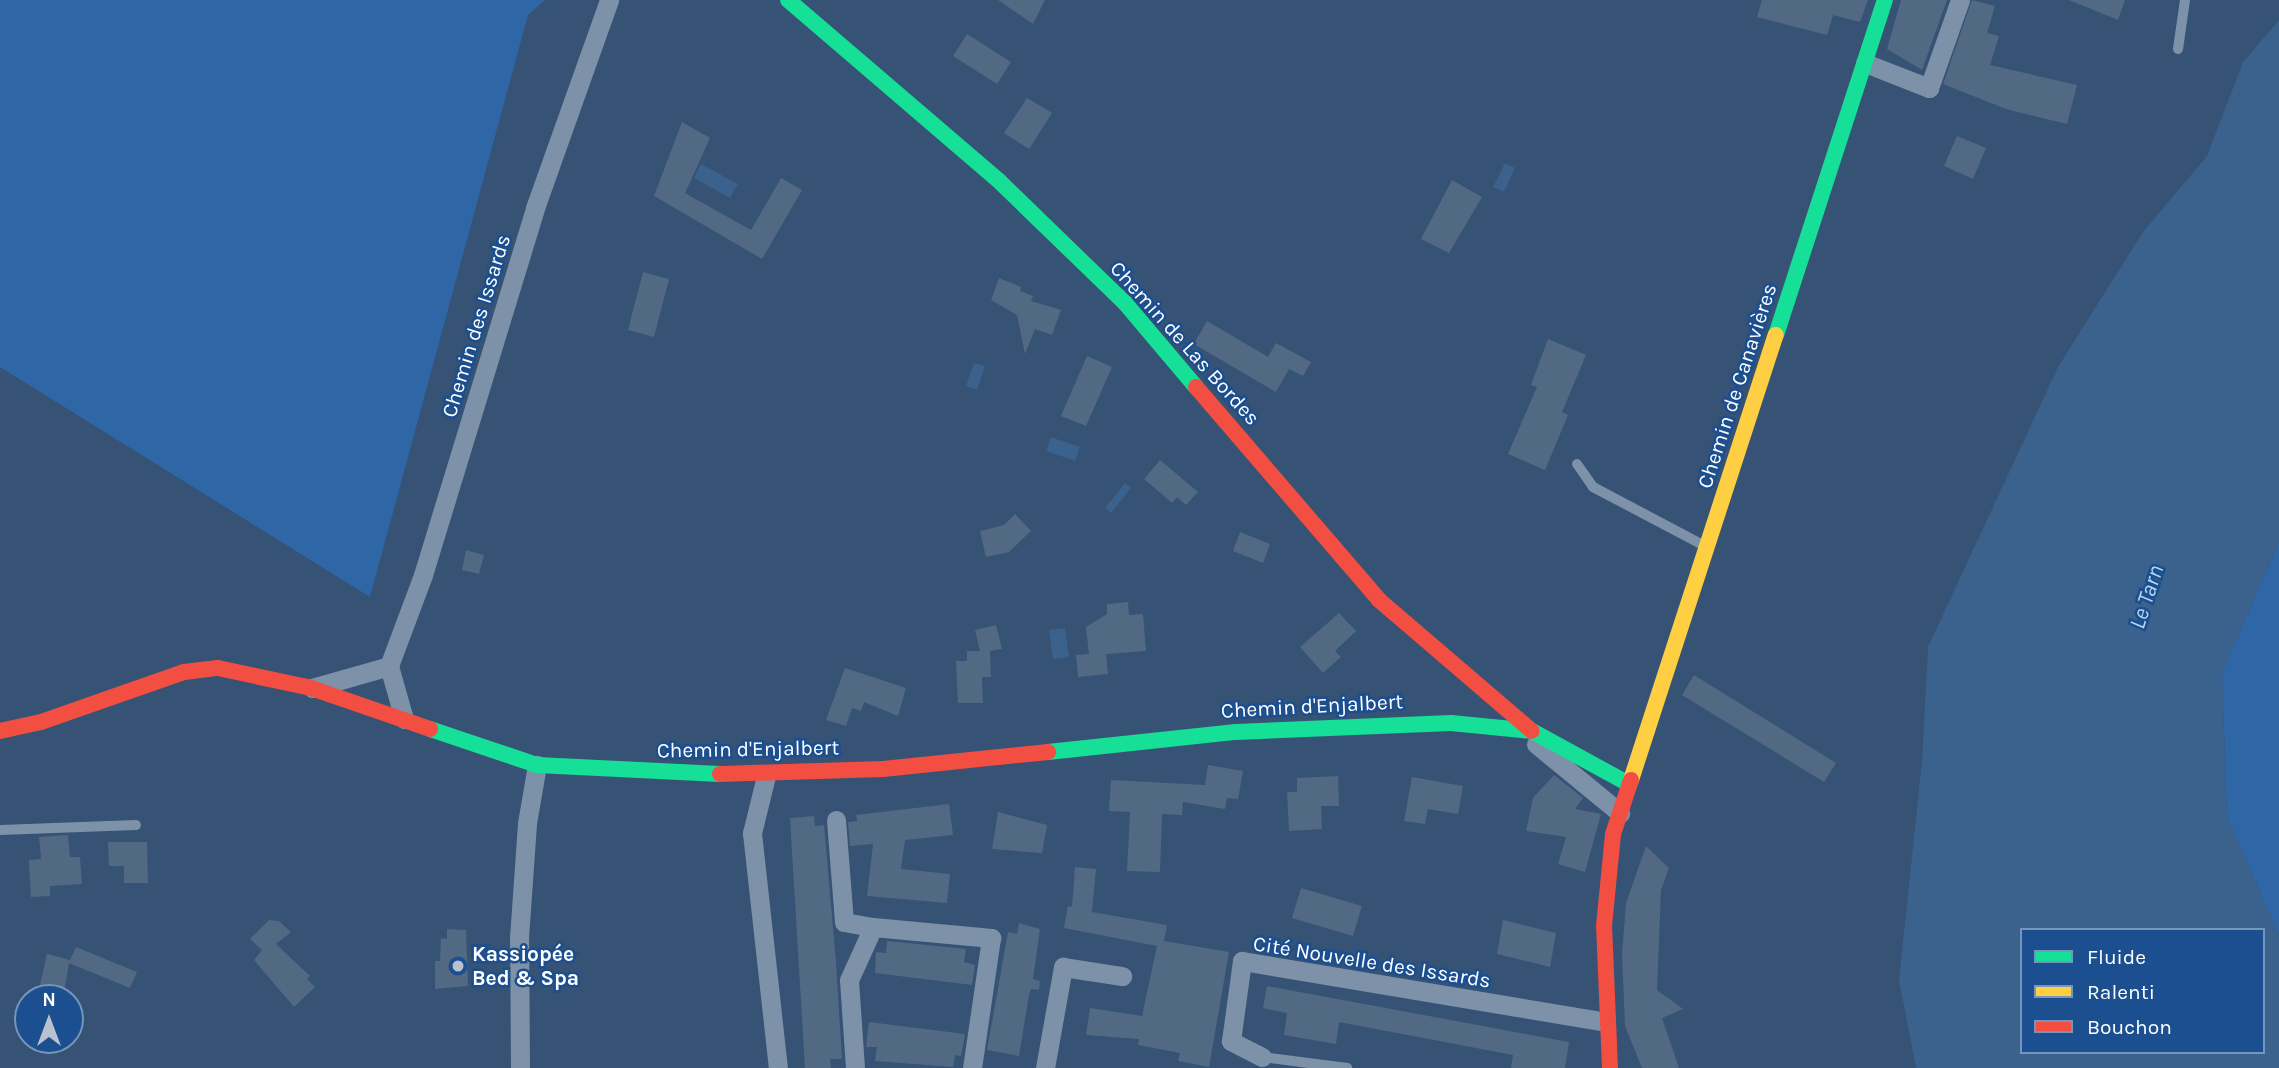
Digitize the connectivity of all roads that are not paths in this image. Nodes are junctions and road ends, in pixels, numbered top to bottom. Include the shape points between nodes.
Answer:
1 (609, 0) edge
2 (788, 0) edge
3 (1885, 0) edge
4 (2185, 0) edge
5 (1958, 1) edge
6 (2178, 49) dead end
7 (1865, 63) junction
8 (1577, 464) dead end
9 (1707, 547) junction
10 (389, 666) junction
11 (311, 688) junction
12 (404, 719) junction
13 (1526, 730) junction
14 (0, 731) edge
15 (537, 765) junction
16 (766, 776) junction
17 (1629, 784) junction
18 (1620, 813) junction
19 (836, 820) dead end
20 (136, 825) dead end
21 (0, 830) edge
22 (873, 927) junction
23 (1122, 976) dead end
24 (1606, 1023) junction
25 (1262, 1057) joint
26 (520, 1068) edge
27 (778, 1068) edge
28 (855, 1068) edge
29 (972, 1068) edge
30 (1045, 1068) edge
31 (1347, 1068) edge
32 (1610, 1068) edge

1 - 10 street, Chemin des Issards via 535,208 423,575
2 - 13 street, Chemin de Las Bordes via 1000,182 1125,303 1379,600
3 - 7 street, Chemin de Canavières
4 - 6 lane
5 - 7 street via 1929,88
7 - 9 street, Chemin de Canavières
8 - 9 lane via 1593,487
9 - 17 street, Chemin de Canavières
10 - 11 street
10 - 12 street
11 - 12 street, Chemin d'Enjalbert
11 - 14 street, Chemin d'Enjalbert via 218,668 184,672 41,722
12 - 15 street, Chemin d'Enjalbert
13 - 16 street, Chemin d'Enjalbert via 1451,723 1236,732 883,769
13 - 17 street, Chemin d'Enjalbert
13 - 18 street
15 - 16 street, Chemin d'Enjalbert
15 - 26 street via 527,823 519,938
16 - 27 street via 752,832
17 - 18 street, Chemin de Canavières
18 - 24 street, Chemin de Canavières via 1613,834 1604,926
19 - 22 street via 844,922
20 - 21 lane
22 - 28 street via 849,980
22 - 29 street via 991,938
23 - 30 street via 1063,967
24 - 25 street, Cité Nouvelle des Issards via 1242,961 1231,1041
24 - 32 street, Chemin de Canavières
25 - 31 lane

